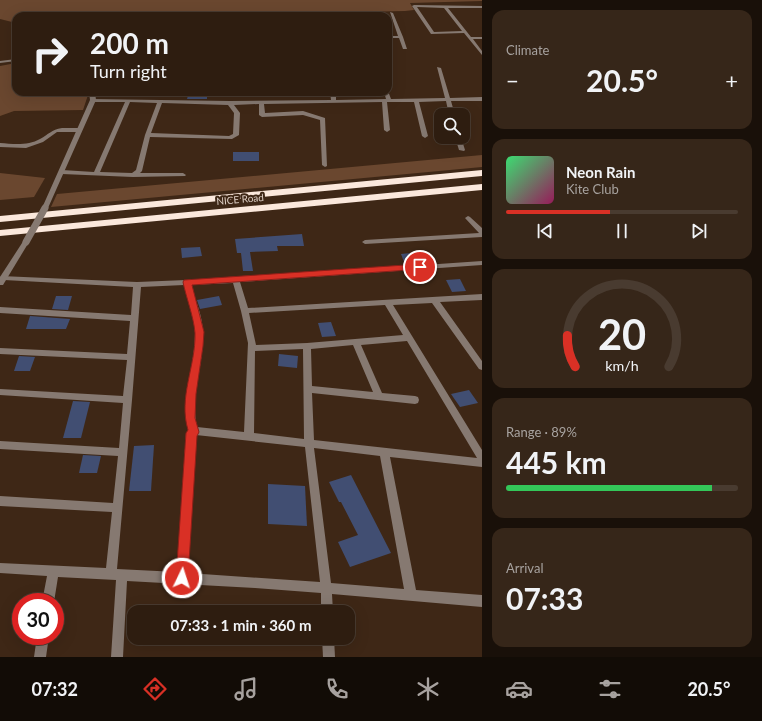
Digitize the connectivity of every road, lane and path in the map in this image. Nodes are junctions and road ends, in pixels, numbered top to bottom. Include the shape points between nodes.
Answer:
1 (445, 6) junction
2 (482, 7) edge
3 (392, 17) edge
4 (464, 32) junction
5 (392, 37) edge
6 (401, 37) junction
7 (469, 38) junction
8 (482, 38) edge
9 (405, 48) dead end
10 (482, 54) edge
11 (12, 60) edge
12 (0, 62) edge
13 (439, 68) dead end
14 (92, 96) edge
15 (333, 96) edge
16 (386, 96) edge
17 (482, 99) edge
18 (93, 100) junction
19 (386, 100) junction
20 (416, 100) junction
21 (448, 100) junction
22 (128, 101) junction
23 (160, 101) junction
24 (334, 101) junction
25 (261, 102) junction
26 (230, 103) junction
27 (450, 108) edge
28 (79, 130) junction
29 (388, 130) dead end
30 (148, 135) junction
31 (425, 136) dead end
32 (460, 144) edge
33 (0, 145) edge
34 (462, 150) dead end
35 (325, 165) dead end
36 (62, 172) junction
37 (96, 173) junction
38 (482, 173) edge
39 (133, 175) junction
40 (184, 175) dead end
41 (482, 187) edge
42 (0, 218) edge
43 (468, 218) dead end
44 (0, 233) edge
45 (482, 234) edge
46 (365, 242) dead end
47 (482, 263) edge
48 (2, 280) edge
49 (236, 280) junction
50 (187, 282) junction
51 (137, 285) junction
52 (482, 296) edge
53 (434, 300) junction
54 (387, 302) junction
55 (0, 310) edge
56 (245, 311) junction
57 (134, 318) junction
58 (409, 338) junction
59 (356, 343) junction
60 (307, 346) junction
61 (251, 348) junction
62 (0, 351) edge
63 (131, 357) junction
64 (482, 367) edge
65 (308, 389) junction
66 (0, 392) edge
67 (379, 396) junction
68 (128, 400) junction
69 (415, 400) dead end
70 (194, 432) junction
71 (249, 437) junction
72 (310, 443) junction
73 (0, 445) edge
74 (384, 451) junction
75 (123, 452) junction
76 (482, 458) edge
77 (482, 462) edge
78 (0, 501) edge
79 (118, 508) junction
80 (0, 568) edge
81 (53, 571) junction
82 (117, 574) junction
83 (182, 578) junction
84 (326, 588) junction
85 (49, 593) edge
86 (411, 596) junction
87 (482, 601) edge
88 (327, 605) edge
89 (42, 645) edge
90 (328, 645) edge
91 (40, 657) edge
92 (117, 657) edge
93 (329, 657) edge

1 - 2 street
1 - 4 street
1 - 4 street via 414,6 433,32
3 - 6 street
4 - 7 street
5 - 6 street
6 - 9 street
7 - 8 street
7 - 10 street
11 - 12 street
13 - 21 street
14 - 18 street
15 - 24 street
16 - 19 street
17 - 21 street
18 - 22 street
18 - 28 street
19 - 20 street
19 - 24 street
19 - 29 street
20 - 21 street
20 - 31 street
21 - 27 street
22 - 23 street
22 - 37 street
23 - 26 street
23 - 30 street
24 - 25 street
25 - 26 street
25 - 35 street via 262,115 303,113 323,119
26 - 30 street via 237,113 236,136 230,138
28 - 33 street via 55,131 41,141 26,146
28 - 36 street
30 - 39 street via 139,171
32 - 34 street
36 - 37 street
36 - 48 street, bridge via 45,208
37 - 39 street
38 - 42 highway, NICE Road
39 - 40 street
41 - 44 highway, NICE Road
43 - 45 street
45 - 46 street
47 - 49 street
48 - 51 street
49 - 50 street
49 - 56 street
50 - 51 street
50 - 70 street via 200,332 191,394 190,418
51 - 57 street
52 - 53 street
53 - 54 street
53 - 64 street
54 - 56 street
54 - 58 street
55 - 57 street
56 - 61 street
57 - 63 street
58 - 59 street
58 - 76 street
59 - 60 street
59 - 67 street
60 - 61 street
60 - 65 street
61 - 71 street
62 - 63 street
63 - 68 street
65 - 67 street
65 - 72 street
66 - 68 street
67 - 69 street
68 - 75 street
70 - 71 street
70 - 83 street via 191,433
71 - 72 street
72 - 74 street
72 - 84 street
73 - 75 street
74 - 77 street
74 - 86 street
75 - 79 street
78 - 79 street
79 - 82 street
80 - 81 street
81 - 82 street
81 - 85 street
82 - 83 street
82 - 92 street
83 - 84 street
84 - 86 street
84 - 88 street
86 - 87 street
89 - 91 street
90 - 93 street

